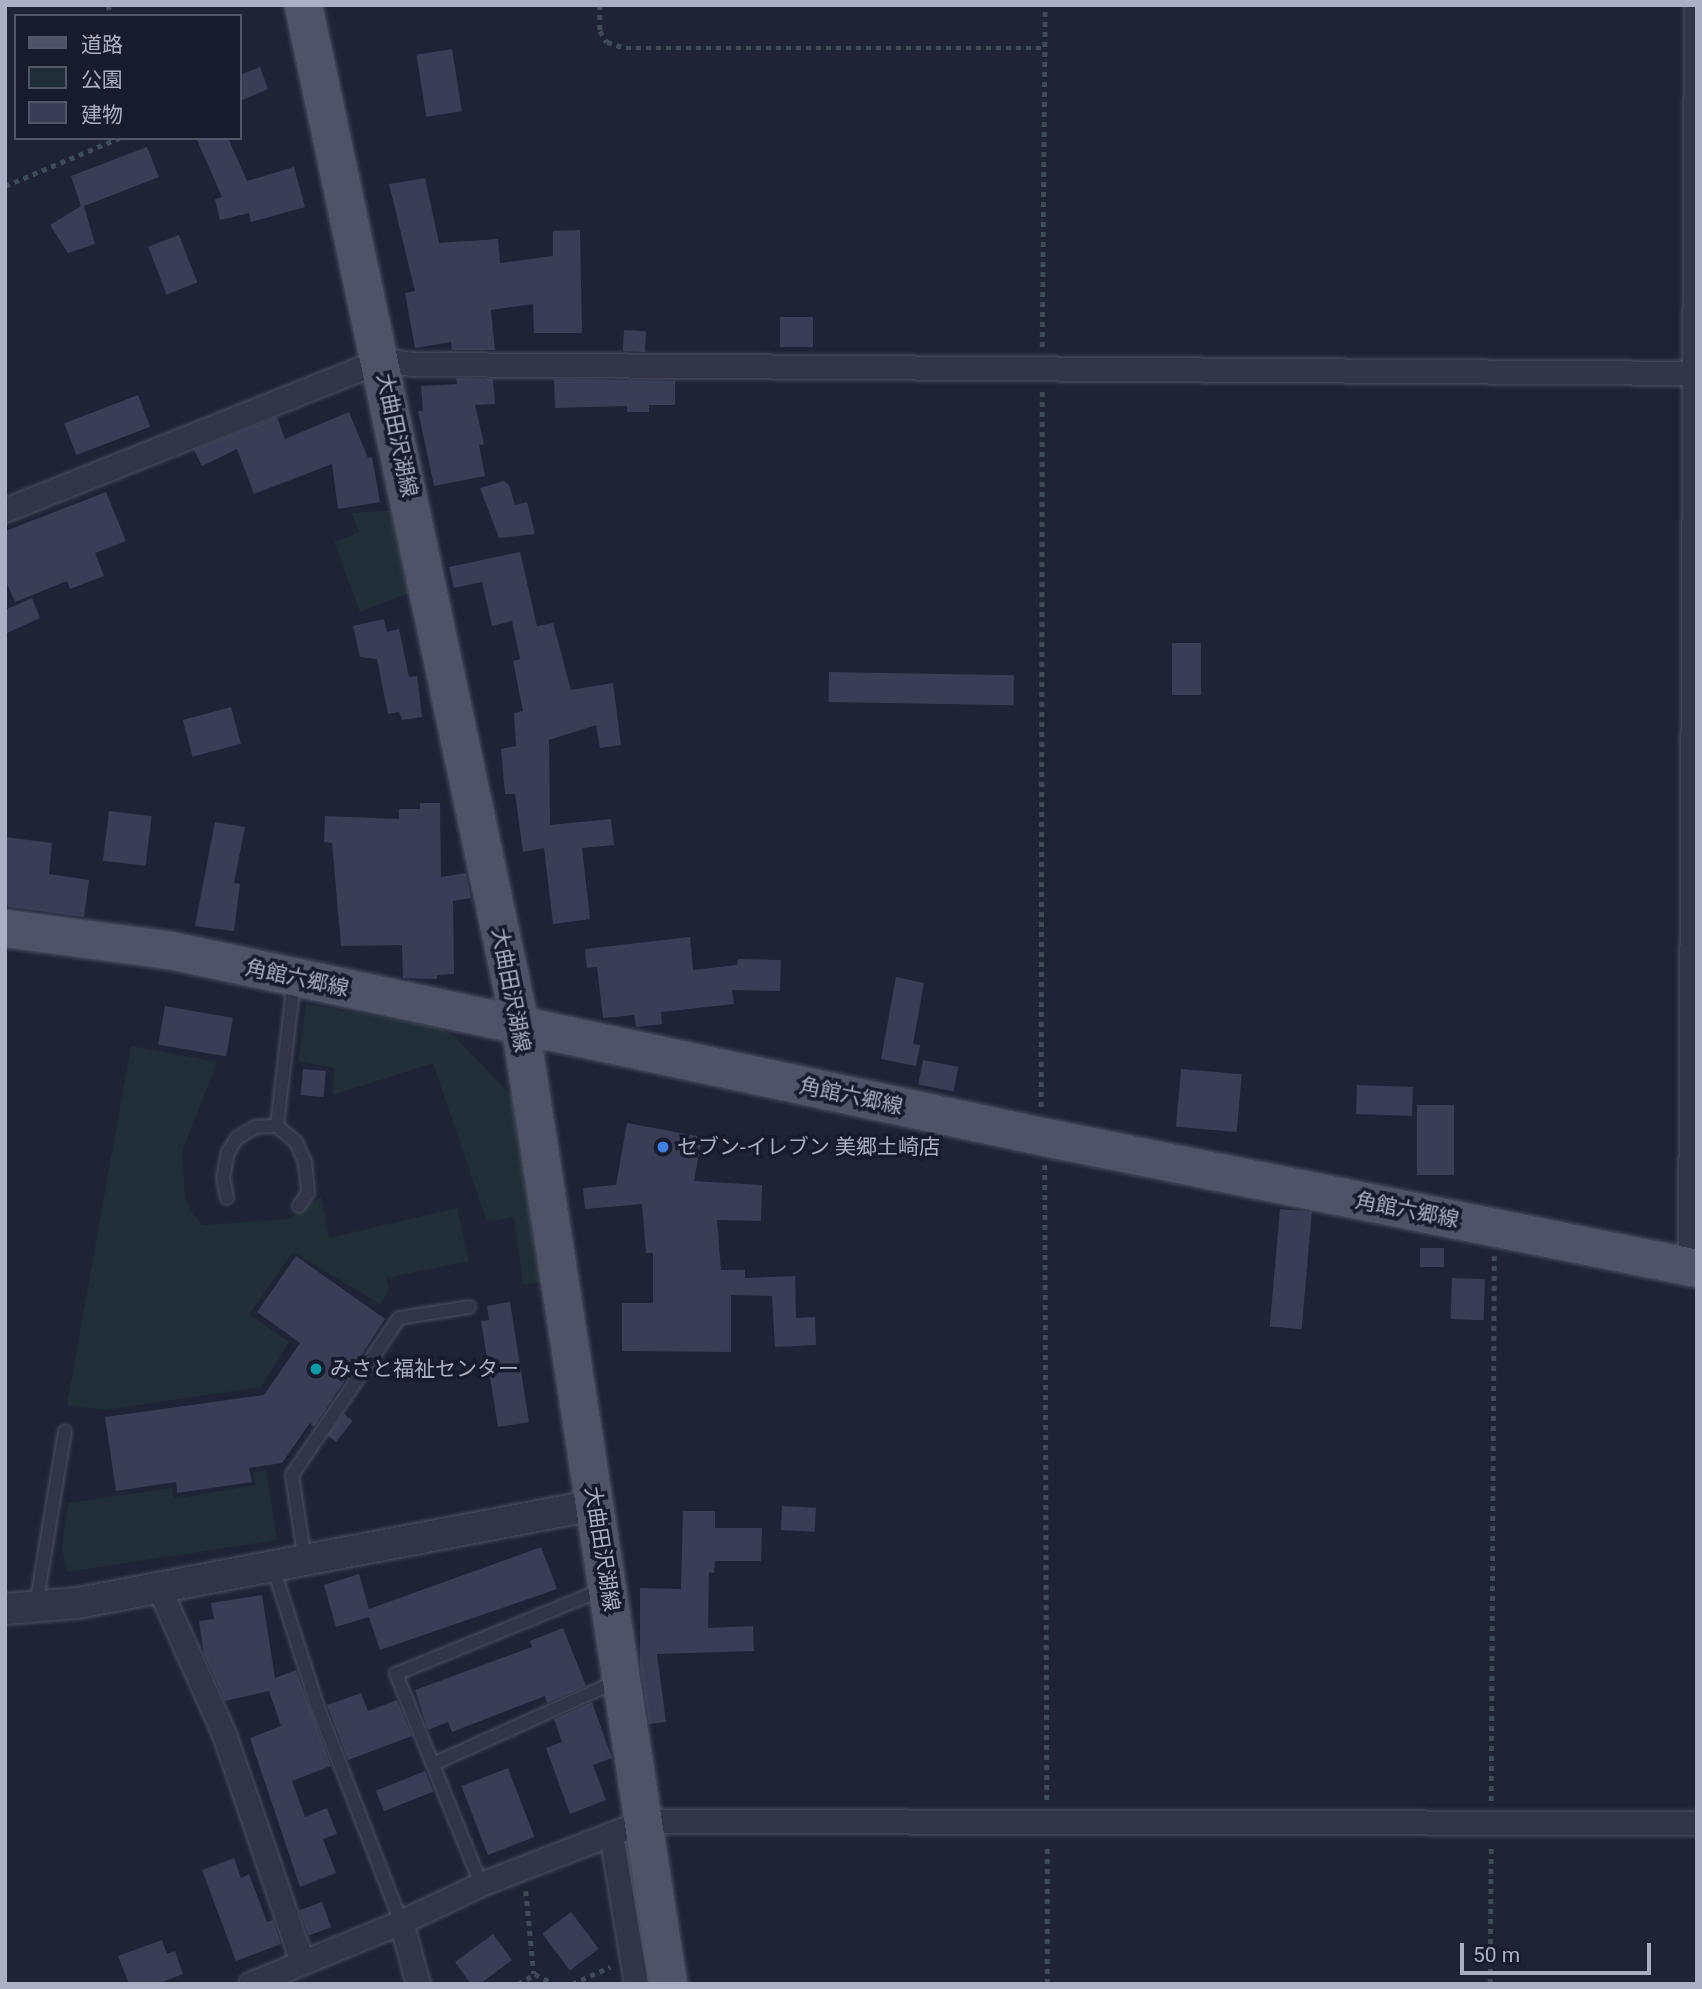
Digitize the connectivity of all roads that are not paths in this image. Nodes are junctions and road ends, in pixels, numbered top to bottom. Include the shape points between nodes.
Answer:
1 (303, 5) edge
2 (1696, 5) edge
3 (381, 360) junction
4 (1696, 373) edge
5 (5, 510) edge
6 (5, 928) edge
7 (295, 977) junction
8 (520, 1026) junction
9 (277, 1126) junction
10 (227, 1198) dead end
11 (299, 1206) dead end
12 (1693, 1268) edge
13 (469, 1307) dead end
14 (65, 1431) dead end
15 (595, 1505) junction
16 (305, 1560) junction
17 (273, 1566) junction
18 (159, 1588) junction
19 (608, 1588) junction
20 (36, 1607) junction
21 (5, 1609) edge
22 (622, 1680) junction
23 (433, 1764) junction
24 (1697, 1823) edge
25 (627, 1827) junction
26 (481, 1884) junction
27 (401, 1922) junction
28 (302, 1962) junction
29 (250, 1984) edge
30 (418, 1984) edge
31 (636, 1984) edge
32 (668, 1984) edge

1 - 3 main road, 大曲田沢湖線
2 - 4 street
3 - 4 street via 413,364
3 - 5 street
3 - 8 main road, 大曲田沢湖線
4 - 12 street
6 - 7 main road, 角館六郷線 via 170,950
7 - 8 main road, 角館六郷線
7 - 9 lane
8 - 12 main road, 角館六郷線
8 - 15 main road, 大曲田沢湖線
9 - 10 lane via 255,1127 237,1138 228,1152 223,1178
9 - 11 lane via 296,1142 305,1162 307,1193
13 - 16 lane via 399,1318 292,1475
14 - 20 lane
15 - 16 street
15 - 19 main road, 大曲田沢湖線
16 - 17 street
17 - 18 street
17 - 27 lane via 317,1705
18 - 20 street
18 - 28 street via 224,1734
19 - 22 main road, 大曲田沢湖線
19 - 23 lane via 396,1674
20 - 21 street
22 - 23 lane
22 - 25 main road, 大曲田沢湖線
23 - 26 lane
24 - 25 street via 1048,1821
25 - 26 street
25 - 31 street
25 - 32 main road, 大曲田沢湖線
26 - 27 street
27 - 28 street
27 - 30 street
28 - 29 street

